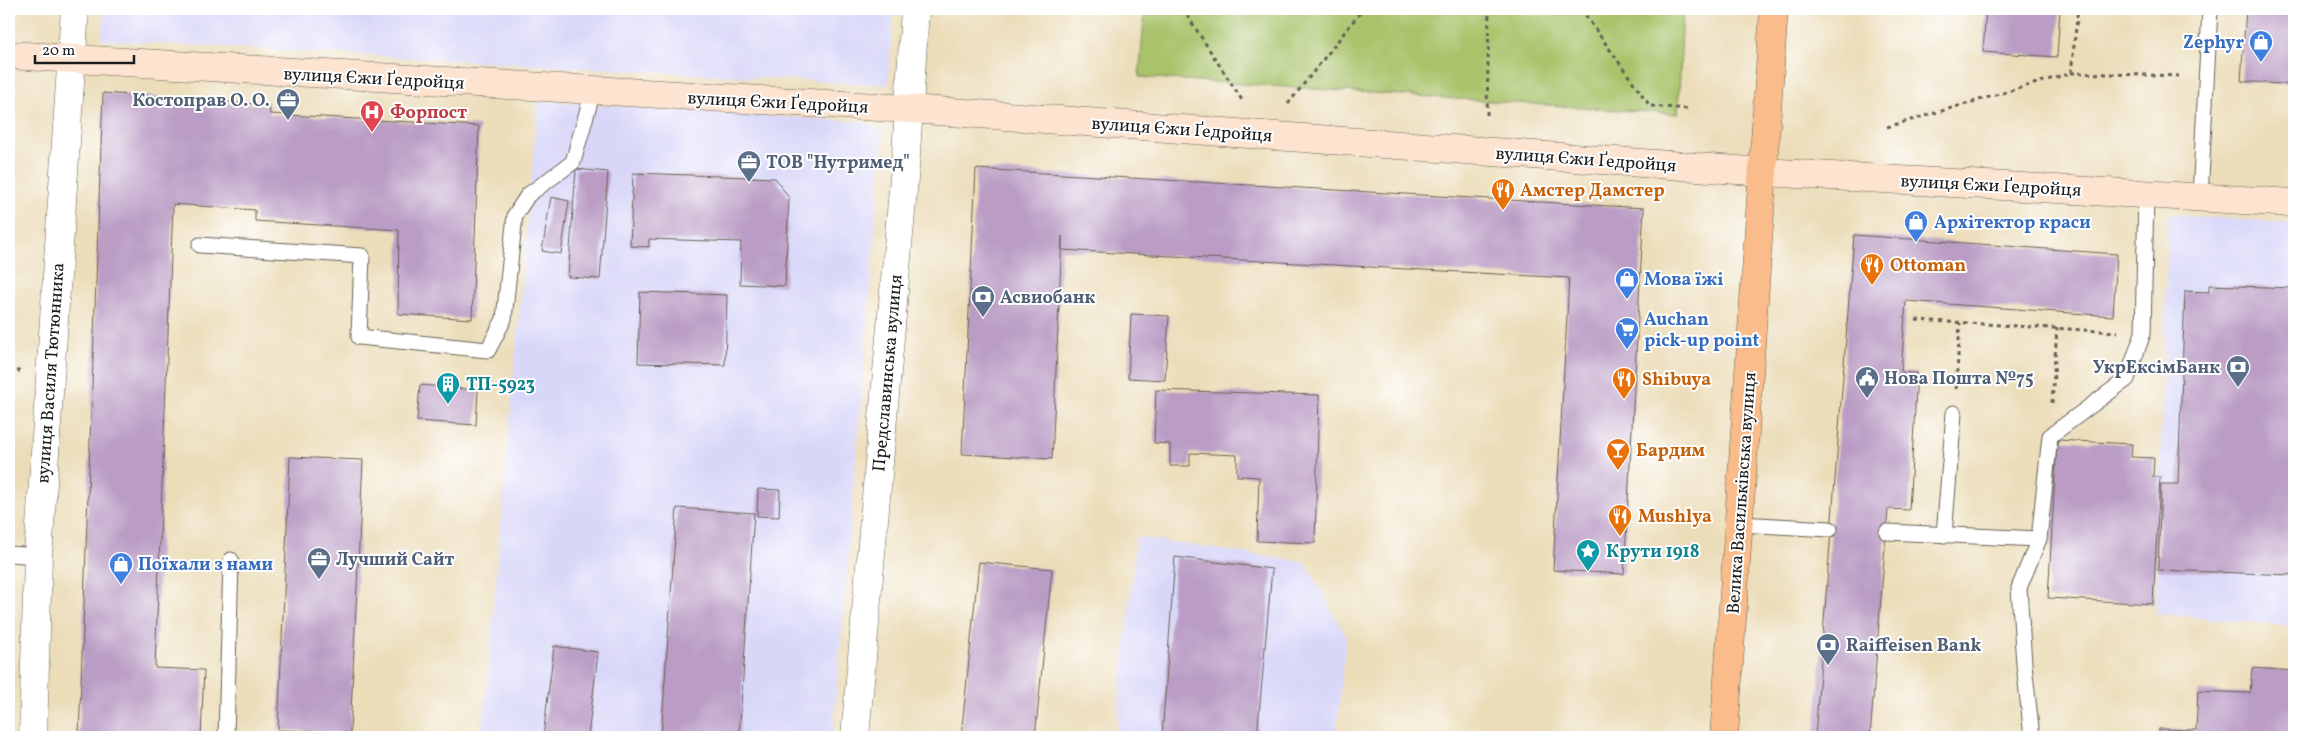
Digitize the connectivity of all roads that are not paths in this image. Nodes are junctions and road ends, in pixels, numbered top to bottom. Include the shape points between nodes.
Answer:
1 (75, 9) edge
2 (915, 9) edge
3 (1774, 9) edge
4 (2210, 9) edge
5 (9, 55) edge
6 (70, 59) junction
7 (594, 91) junction
8 (910, 109) junction
9 (1764, 172) junction
10 (2146, 194) junction
11 (2200, 197) junction
12 (2294, 202) edge
13 (200, 245) dead end
14 (1954, 413) road end
15 (1739, 524) junction
16 (1830, 529) dead end
17 (1887, 532) dead end
18 (1944, 535) junction
19 (2039, 539) junction
20 (9, 554) edge
21 (38, 556) junction
22 (232, 560) dead end
23 (33, 737) edge
24 (226, 737) edge
25 (855, 737) edge
26 (1724, 737) edge
27 (2032, 737) edge

1 - 6 street, вулиця Василя Тютюнника
2 - 8 street, Предславинська вулиця
3 - 9 main road, Велика Васильківська вулиця
4 - 11 lane
5 - 6 street, вулиця Єжи Ґедройця
6 - 7 street, вулиця Єжи Ґедройця
6 - 21 street, вулиця Василя Тютюнника
7 - 8 street, вулиця Єжи Ґедройця
7 - 13 lane via 572,162 528,194 516,215 504,319 488,350 358,337 362,256
8 - 9 street, вулиця Єжи Ґедройця
8 - 25 street, Предславинська вулиця
9 - 10 street, вулиця Єжи Ґедройця
9 - 15 main road, Велика Васильківська вулиця
10 - 11 street, вулиця Єжи Ґедройця
10 - 19 lane via 2143,333 2127,380 2050,436
11 - 12 street, вулиця Єжи Ґедройця
14 - 18 lane
15 - 16 lane
15 - 26 main road, Велика Васильківська вулиця
17 - 18 lane
18 - 19 lane
19 - 27 lane via 2019,588
20 - 21 lane
21 - 23 street, вулиця Василя Тютюнника
22 - 24 lane

